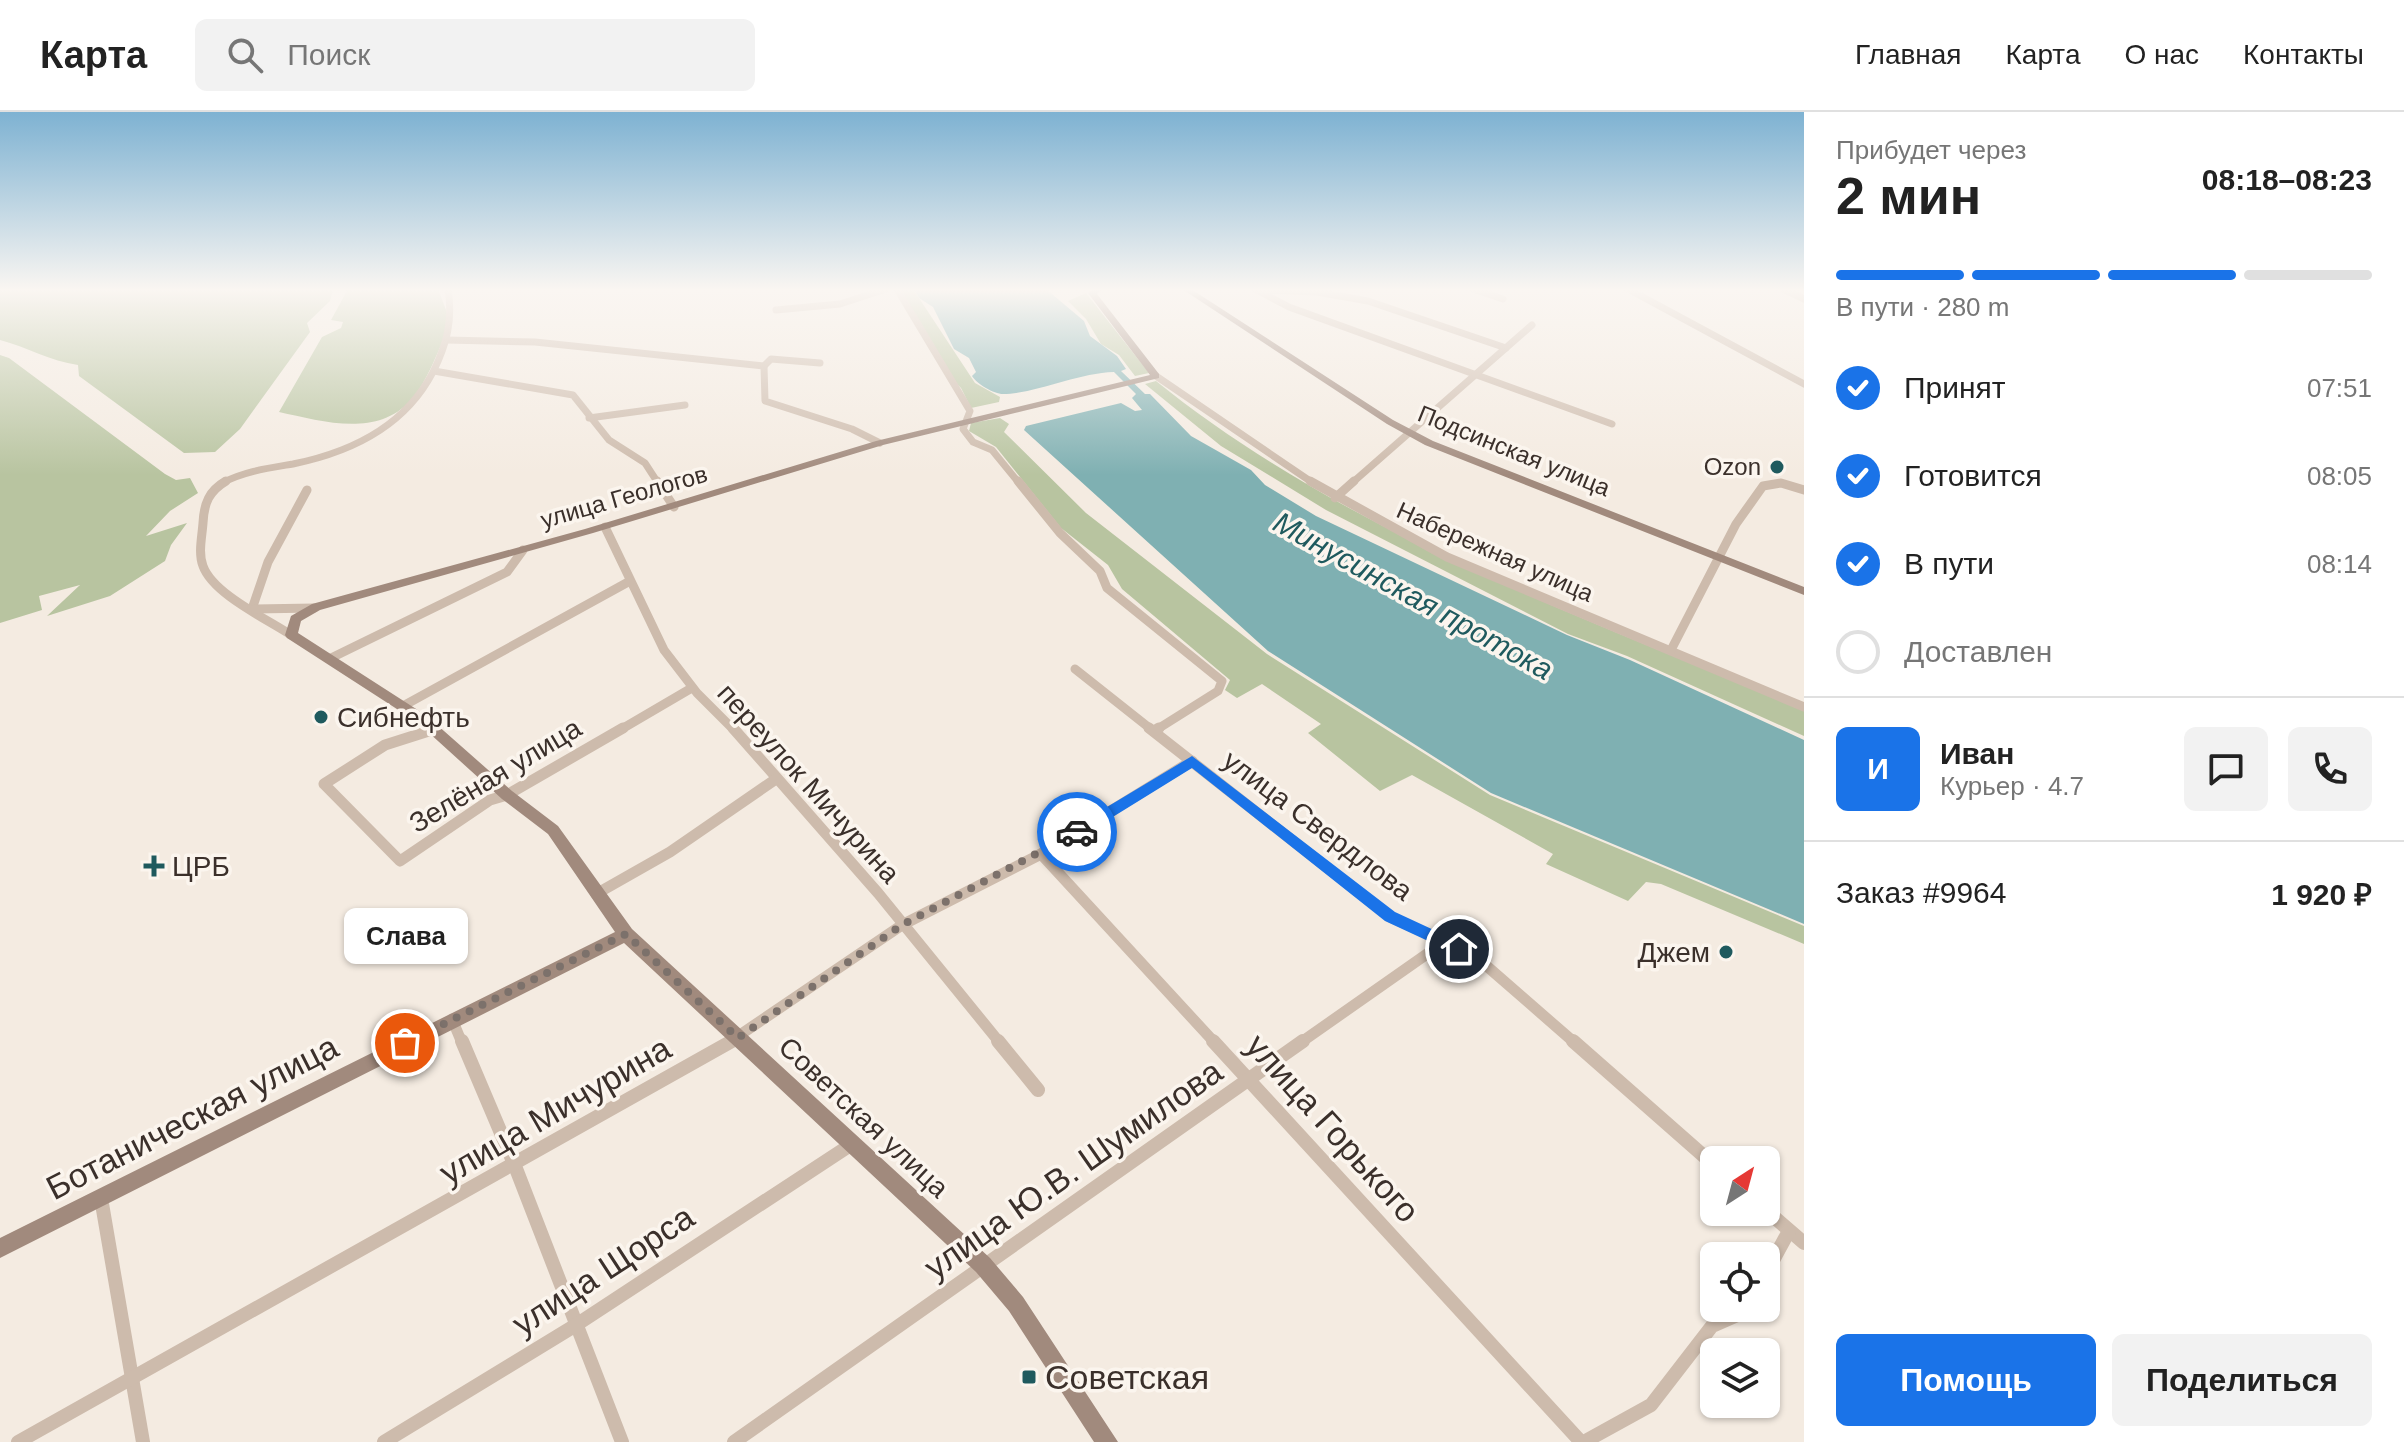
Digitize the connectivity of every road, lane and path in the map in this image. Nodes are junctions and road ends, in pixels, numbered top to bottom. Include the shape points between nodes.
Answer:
1 (442, 351) edge
2 (622, 351) edge
3 (934, 351) edge
4 (1133, 351) edge
5 (1282, 351) edge
6 (1415, 351) edge
7 (1502, 351) edge
8 (1743, 351) edge
9 (820, 363) dead end
10 (764, 366) junction
11 (434, 371) junction
12 (1477, 373) junction
13 (1150, 377) junction
14 (1804, 384) edge
15 (685, 405) dead end
16 (589, 418) junction
17 (966, 419) junction
18 (1612, 424) dead end
19 (1411, 434) junction
20 (880, 443) junction
21 (307, 490) dead end
22 (1804, 490) edge
23 (1335, 498) junction
24 (674, 507) junction
25 (605, 527) junction
26 (523, 550) junction
27 (1719, 557) junction
28 (630, 581) junction
29 (1804, 591) edge
30 (316, 607) junction
31 (252, 609) junction
32 (291, 635) junction
33 (1671, 650) junction
34 (329, 659) junction
35 (1075, 669) dead end
36 (690, 689) junction
37 (403, 706) junction
38 (1804, 707) edge
39 (432, 730) junction
40 (1154, 731) junction
41 (1192, 761) junction
42 (776, 779) junction
43 (507, 795) junction
44 (1041, 854) junction
45 (596, 894) junction
46 (902, 925) junction
47 (626, 934) junction
48 (1444, 942) junction
49 (452, 1019) junction
50 (738, 1038) junction
51 (1252, 1080) junction
52 (1038, 1090) dead end
53 (852, 1144) junction
54 (1700, 1153) edge
55 (515, 1166) junction
56 (101, 1198) junction
57 (1780, 1223) edge
58 (1789, 1231) junction
59 (1804, 1243) edge
60 (1780, 1247) edge
61 (0, 1248) edge
62 (983, 1265) junction
63 (1721, 1322) edge
64 (576, 1325) junction
65 (133, 1378) junction
66 (18, 1442) edge
67 (143, 1442) edge
68 (384, 1442) edge
69 (622, 1442) edge
70 (734, 1442) edge
71 (1107, 1442) edge
72 (1583, 1442) edge

1 - 11 street
2 - 10 street
3 - 17 street via 970,411
4 - 13 street, Набережная улица
5 - 19 street, Подсинская улица
6 - 12 street
7 - 12 street
8 - 14 street
9 - 10 street via 771,359
10 - 20 street via 765,401 831,420
11 - 16 street via 573,395
11 - 31 street, Советская улица via 417,402 380,430 304,461 259,467 210,493 202,506 204,569
12 - 18 street
12 - 19 street
13 - 17 street, улица Геологов
13 - 23 street, Набережная улица
15 - 16 street
16 - 24 street via 609,440 645,463
17 - 20 street, улица Геологов
17 - 40 street via 963,429 973,442 992,450 1060,533 1100,571 1107,588 1222,681 1218,691
19 - 23 street
19 - 27 street, Подсинская улица
20 - 24 street, улица Геологов
21 - 31 street via 268,562
22 - 27 street via 1781,483 1763,486
23 - 33 street, Набережная улица via 1447,557
24 - 25 street, улица Геологов
25 - 26 street, улица Геологов
25 - 28 street, переулок Мичурина
26 - 30 street, улица Геологов
26 - 34 street via 507,572
27 - 29 street, Подсинская улица
27 - 33 street
28 - 36 street, переулок Мичурина via 649,625
28 - 37 street
30 - 31 street
30 - 32 street via 295,619
31 - 32 street, Советская улица
32 - 34 street, Советская улица
33 - 38 street, Набережная улица
34 - 37 street, Советская улица
35 - 40 street, улица Свердлова
36 - 42 street, переулок Мичурина via 718,711
36 - 43 street, Зелёная улица
37 - 39 street, Советская улица
39 - 43 street, Советская улица
39 - 43 street, Зелёная улица via 385,745 324,784 400,861 490,800
40 - 41 street, улица Свердлова
41 - 44 street, улица Мичурина
41 - 48 street, улица Свердлова via 1390,917
42 - 45 street via 670,852
42 - 46 street, переулок Мичурина
43 - 45 street, Советская улица via 553,830
44 - 46 street, улица Мичурина
44 - 51 street, улица Горького
45 - 47 street, Советская улица
46 - 50 street, улица Мичурина
46 - 52 street, переулок Мичурина
47 - 49 street, Ботаническая улица
47 - 50 street, Советская улица
48 - 51 street, улица Ю.В. Шумилова
48 - 54 street, улица Свердлова via 1474,955
49 - 55 street
49 - 56 street, Ботаническая улица
50 - 53 street, Советская улица
50 - 55 street, улица Мичурина
51 - 62 street, улица Ю.В. Шумилова
51 - 72 street, улица Горького
53 - 62 street, Советская улица
53 - 64 street, улица Щорса
55 - 64 street
55 - 65 street, улица Мичурина
56 - 61 street, Ботаническая улица
56 - 65 street
57 - 58 street
58 - 59 street
58 - 60 street
62 - 70 street, улица Ю.В. Шумилова
62 - 71 street, Советская улица via 1016,1304
63 - 72 street via 1712,1326 1651,1405
64 - 68 street, улица Щорса
64 - 69 street
65 - 66 street, улица Мичурина
65 - 67 street

